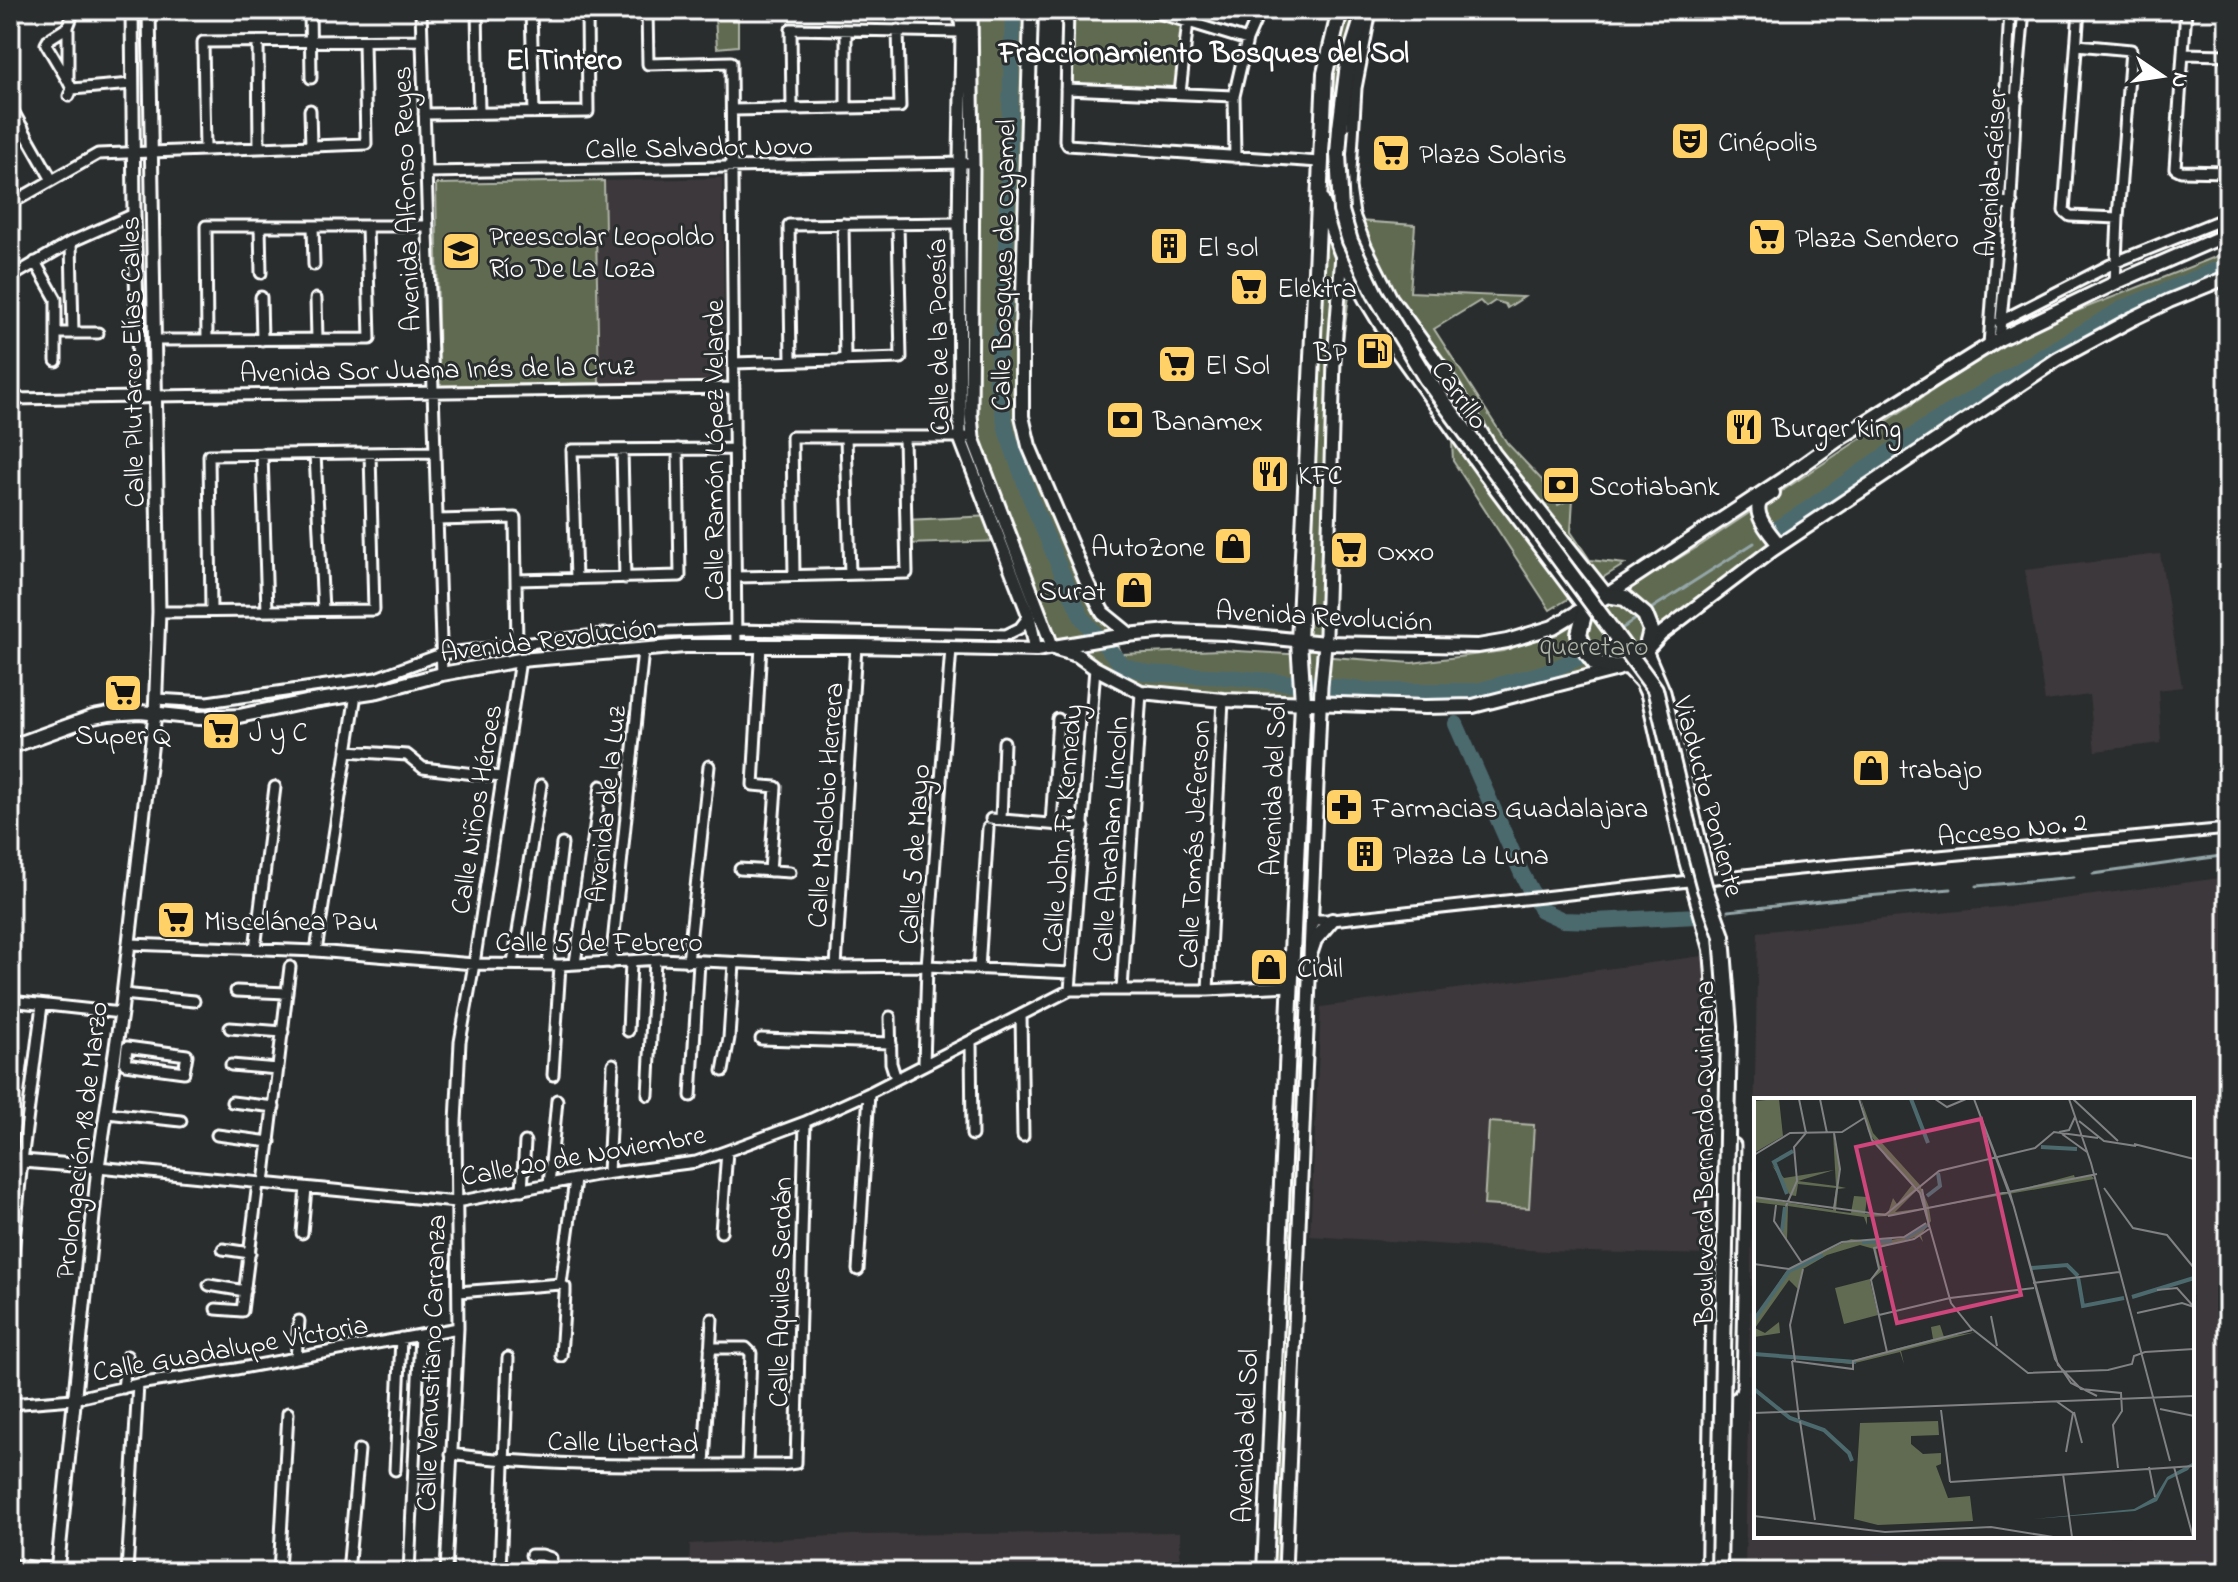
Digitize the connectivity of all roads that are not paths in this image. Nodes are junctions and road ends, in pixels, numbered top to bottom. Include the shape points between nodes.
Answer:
1 (132, 10) edge
2 (149, 10) edge
3 (310, 10) edge
4 (421, 10) edge
5 (569, 10) edge
6 (587, 10) edge
7 (647, 10) edge
8 (960, 10) edge
9 (971, 10) edge
10 (1031, 10) edge
11 (1068, 10) edge
12 (1149, 10) edge
13 (1260, 10) edge
14 (1340, 10) edge
15 (1368, 10) edge
16 (2010, 10) edge
17 (2024, 10) edge
18 (2079, 10) edge
19 (2186, 10) edge
20 (477, 11) edge
21 (531, 11) edge
22 (1188, 21) junction
23 (846, 30) junction
24 (898, 30) junction
25 (962, 32) junction
26 (422, 40) junction
27 (1247, 40) junction
28 (310, 41) junction
29 (364, 41) junction
30 (258, 42) junction
31 (2077, 45) junction
32 (2183, 54) junction
33 (2228, 55) edge
34 (311, 78) dead end
35 (132, 84) junction
36 (69, 88) junction
37 (1066, 89) junction
38 (1180, 93) junction
39 (1234, 96) junction
40 (2010, 99) junction
41 (10, 106) edge
42 (846, 107) junction
43 (792, 109) junction
44 (310, 110) dead end
45 (732, 110) junction
46 (479, 113) junction
47 (534, 113) junction
48 (424, 114) junction
49 (23, 128) junction
50 (10, 134) edge
51 (311, 146) junction
52 (259, 148) junction
53 (205, 149) junction
54 (151, 151) junction
55 (133, 152) junction
56 (1235, 157) junction
57 (1319, 162) junction
58 (960, 163) junction
59 (973, 163) junction
60 (732, 167) junction
61 (426, 172) junction
62 (2228, 172) edge
63 (52, 180) junction
64 (1319, 196) junction
65 (10, 204) edge
66 (2005, 204) junction
67 (134, 214) junction
68 (2226, 217) edge
69 (2118, 218) junction
70 (959, 223) junction
71 (843, 224) junction
72 (898, 224) junction
73 (260, 226) junction
74 (313, 226) junction
75 (367, 226) junction
76 (428, 226) junction
77 (2228, 234) edge
78 (71, 242) junction
79 (1342, 253) junction
80 (35, 262) junction
81 (2116, 262) junction
82 (314, 265) dead end
83 (261, 273) dead end
84 (11, 277) edge
85 (2228, 277) edge
86 (2115, 283) junction
87 (261, 297) dead end
88 (316, 299) dead end
89 (2002, 321) junction
90 (1990, 326) junction
91 (73, 332) junction
92 (57, 333) junction
93 (98, 333) dead end
94 (317, 339) junction
95 (155, 340) junction
96 (207, 340) junction
97 (262, 340) junction
98 (1994, 342) junction
99 (845, 360) junction
100 (56, 361) dead end
101 (791, 361) junction
102 (734, 363) junction
103 (734, 388) junction
104 (433, 392) junction
105 (154, 396) junction
106 (140, 397) junction
107 (10, 399) edge
108 (846, 437) junction
109 (904, 437) junction
110 (960, 438) junction
111 (973, 438) junction
112 (678, 449) junction
113 (735, 449) junction
114 (622, 450) junction
115 (435, 452) junction
116 (370, 453) junction
117 (262, 454) junction
118 (315, 454) junction
119 (1805, 463) junction
120 (437, 520) junction
121 (1777, 543) junction
122 (850, 574) junction
123 (794, 575) junction
124 (736, 577) junction
125 (625, 578) junction
126 (576, 579) junction
127 (516, 580) junction
128 (1607, 595) junction
129 (1586, 607) junction
130 (323, 610) junction
131 (211, 611) junction
132 (267, 611) junction
133 (159, 612) junction
134 (1029, 616) junction
135 (736, 630) junction
136 (1128, 635) junction
137 (1299, 642) junction
138 (517, 646) junction
139 (736, 646) junction
140 (761, 646) junction
141 (856, 646) junction
142 (951, 648) junction
143 (1053, 648) junction
144 (643, 650) junction
145 (1036, 650) junction
146 (1324, 650) junction
147 (1646, 650) junction
148 (441, 654) junction
149 (520, 660) junction
150 (1628, 666) junction
151 (1095, 668) junction
152 (442, 674) junction
153 (1141, 692) junction
154 (356, 694) junction
155 (156, 699) junction
156 (1223, 700) junction
157 (1303, 702) junction
158 (1321, 703) junction
159 (155, 714) junction
160 (1058, 719) dead end
161 (1004, 742) dead end
162 (10, 747) edge
163 (347, 751) junction
164 (709, 766) dead end
165 (501, 777) junction
166 (541, 785) dead end
167 (601, 786) dead end
168 (275, 787) dead end
169 (993, 823) junction
170 (1051, 824) junction
171 (1084, 827) junction
172 (2228, 829) edge
173 (562, 844) dead end
174 (740, 869) dead end
175 (770, 871) junction
176 (790, 872) dead end
177 (1705, 883) junction
178 (1312, 920) junction
179 (1332, 920) junction
180 (129, 944) junction
181 (255, 949) junction
182 (316, 951) junction
183 (1311, 952) junction
184 (655, 960) junction
185 (631, 962) junction
186 (693, 962) junction
187 (575, 963) junction
188 (611, 963) junction
189 (474, 964) junction
190 (513, 964) junction
191 (548, 964) junction
192 (734, 964) junction
193 (560, 965) junction
194 (927, 966) junction
195 (290, 967) dead end
196 (836, 967) junction
197 (979, 969) junction
198 (1071, 973) junction
199 (1290, 986) junction
200 (1070, 990) junction
201 (1122, 990) junction
202 (1208, 990) junction
203 (236, 991) dead end
204 (287, 993) junction
205 (123, 994) junction
206 (10, 1001) edge
207 (194, 1001) dead end
208 (42, 1005) junction
209 (121, 1013) junction
210 (1021, 1015) junction
211 (890, 1017) dead end
212 (230, 1028) dead end
213 (628, 1031) dead end
214 (283, 1032) junction
215 (761, 1039) dead end
216 (971, 1042) junction
217 (891, 1043) junction
218 (120, 1052) junction
219 (613, 1064) dead end
220 (924, 1064) junction
221 (231, 1065) dead end
222 (278, 1069) junction
223 (723, 1071) dead end
224 (553, 1075) dead end
225 (896, 1079) junction
226 (869, 1093) junction
227 (648, 1095) dead end
228 (691, 1096) dead end
229 (557, 1100) dead end
230 (232, 1102) dead end
231 (274, 1107) junction
232 (107, 1113) junction
233 (181, 1121) dead end
234 (805, 1122) junction
235 (217, 1135) dead end
236 (972, 1135) dead end
237 (1023, 1136) dead end
238 (270, 1142) junction
239 (525, 1142) dead end
240 (727, 1151) junction
241 (16, 1161) edge
242 (98, 1167) junction
243 (608, 1173) junction
244 (575, 1180) junction
245 (261, 1183) junction
246 (549, 1185) junction
247 (306, 1188) junction
248 (522, 1190) junction
249 (456, 1202) junction
250 (721, 1232) dead end
251 (302, 1233) dead end
252 (223, 1249) dead end
253 (250, 1253) junction
254 (858, 1270) dead end
255 (10, 1282) edge
256 (561, 1284) junction
257 (209, 1285) dead end
258 (245, 1291) junction
259 (458, 1292) junction
260 (216, 1309) dead end
261 (712, 1319) dead end
262 (299, 1321) dead end
263 (458, 1328) junction
264 (420, 1335) junction
265 (401, 1338) junction
266 (710, 1348) junction
267 (127, 1356) dead end
268 (561, 1356) dead end
269 (296, 1358) junction
270 (508, 1358) dead end
271 (138, 1384) junction
272 (123, 1388) junction
273 (73, 1399) junction
274 (10, 1404) edge
275 (288, 1413) dead end
276 (359, 1450) dead end
277 (451, 1454) junction
278 (505, 1461) junction
279 (796, 1463) joint
280 (704, 1465) junction
281 (747, 1465) junction
282 (395, 1470) dead end
283 (531, 1555) dead end
284 (10, 1565) edge
285 (57, 1570) edge
286 (96, 1572) edge
287 (127, 1572) edge
288 (279, 1572) edge
289 (348, 1572) edge
290 (409, 1572) edge
291 (446, 1572) edge
292 (500, 1572) edge
293 (552, 1572) edge
294 (1265, 1572) edge
295 (1285, 1572) edge
296 (1709, 1572) edge
297 (1722, 1572) edge

1 - 35 street, Calle Plutarco Elías Calles
2 - 54 street, Calle Plutarco Elías Calles
3 - 28 street
4 - 26 street, Avenida Alfonso Reyes
5 - 21 street
6 - 47 street via 588,112
7 - 45 street, Calle Ramón López Velarde via 648,64 731,62
8 - 25 street, Calle de la Poesía
9 - 59 street, Calle de la Poesía
10 - 136 main road, Calle Bosques de Oyamel via 1022,416 1029,446 1088,585 1103,613
11 - 37 street
12 - 22 street
13 - 27 street
14 - 57 main road, Avenida del Sol via 1325,73
15 - 128 street via 1355,88 1349,187 1365,246 1391,298 1494,453
15 - 297 main road, Viaducto Poniente, bridge via 1345,80 1340,128 1341,211 1350,241 1426,378 1655,689 1701,875 1722,936 1729,1027
16 - 40 street, Avenida Géiser
17 - 40 street, Avenida Géiser
18 - 31 street
19 - 32 street
20 - 21 street
20 - 46 street
21 - 47 street
22 - 27 street
22 - 38 street
23 - 24 street
23 - 42 street
23 - 43 street via 791,29
24 - 25 street
24 - 42 street via 900,107
25 - 58 street, Calle de la Poesía
26 - 29 street
26 - 48 street, Avenida Alfonso Reyes
27 - 39 street
28 - 29 street
28 - 30 street
28 - 34 street
29 - 51 street via 366,144
30 - 52 street
30 - 53 street via 203,42
31 - 69 street via 2131,50
31 - 69 street via 2064,211 2067,216
32 - 33 street
32 - 62 street via 2175,168
35 - 36 street
35 - 55 street, Calle Plutarco Elías Calles
36 - 36 street via 46,44 70,23
37 - 38 street
37 - 56 street via 1068,145
38 - 39 street
39 - 56 street
40 - 66 street, Avenida Géiser
41 - 49 street
42 - 43 street
43 - 45 street
44 - 51 street
45 - 60 street, Calle Ramón López Velarde
46 - 47 street
46 - 48 street
48 - 61 street, Avenida Alfonso Reyes
49 - 50 street
49 - 63 street
51 - 52 street
52 - 53 street
53 - 54 street
54 - 55 street
54 - 95 street, Calle Plutarco Elías Calles
55 - 63 street via 98,154
55 - 67 street, Calle Plutarco Elías Calles
56 - 57 street
57 - 64 main road, Avenida del Sol
58 - 59 street, Calle Salvador Novo
58 - 60 street, Calle Salvador Novo
58 - 70 street, Calle de la Poesía
59 - 111 street, Calle de la Poesía
60 - 61 street, Calle Salvador Novo
60 - 102 street, Calle Ramón López Velarde
61 - 76 street, Avenida Alfonso Reyes
62 - 68 street
63 - 65 street
64 - 79 main road, Carrillo
64 - 137 main road, Avenida del Sol
66 - 89 street, Avenida Géiser
66 - 90 street, Avenida Géiser
67 - 78 street
67 - 106 street, Calle Plutarco Elías Calles
68 - 77 street
68 - 81 street
69 - 81 street
70 - 72 street
70 - 110 street, Calle de la Poesía
71 - 72 street
71 - 99 street
71 - 101 street via 789,225
72 - 99 street via 901,358
73 - 74 street
73 - 83 street
73 - 96 street via 206,226
74 - 75 street
74 - 82 street
75 - 76 street
75 - 94 street via 370,339
76 - 104 street, Avenida Alfonso Reyes
77 - 86 main road
78 - 80 street
78 - 91 street
79 - 129 main road, Carrillo via 1399,352
79 - 146 street, Avenida del Sol
80 - 84 street
80 - 92 street via 56,299
81 - 86 street
81 - 89 street
85 - 121 main road via 2169,301 2058,359
86 - 98 main road
87 - 97 street
88 - 94 street
89 - 90 street
89 - 98 street, Avenida Géiser
90 - 98 street, Avenida Géiser
91 - 92 street
91 - 93 street
92 - 100 street
94 - 97 street
95 - 96 street
95 - 105 street, Calle Plutarco Elías Calles
96 - 97 street
98 - 119 main road
99 - 101 street
101 - 102 street
102 - 103 street, Calle Ramón López Velarde
103 - 104 street, Avenida Sor Juana Inés de la Cruz
103 - 113 street, Calle Ramón López Velarde
104 - 105 street, Avenida Sor Juana Inés de la Cruz
104 - 115 street, Avenida Alfonso Reyes
105 - 106 street, Avenida Sor Juana Inés de la Cruz
105 - 133 street, Calle Plutarco Elías Calles
106 - 107 street
108 - 109 street
108 - 122 street
108 - 123 street via 792,437
109 - 110 street
109 - 122 street via 907,573
110 - 111 street
110 - 134 street, Calle de la Poesía
111 - 143 street, Calle de la Poesía
112 - 113 street
112 - 114 street
112 - 125 street via 680,576
113 - 124 street, Calle Ramón López Velarde
114 - 125 street
114 - 126 street via 572,450
115 - 116 street
115 - 120 street, Avenida Alfonso Reyes
116 - 118 street
116 - 130 street via 374,610
117 - 118 street
117 - 131 street via 209,455
117 - 132 street
118 - 130 street
119 - 121 main road via 1799,475 1759,508
119 - 128 main road
120 - 127 street via 515,518
120 - 148 street, Avenida Alfonso Reyes
121 - 147 main road
122 - 123 street
123 - 124 street
124 - 135 street, Calle Ramón López Velarde
125 - 126 street
126 - 127 street
127 - 138 street
128 - 129 main road
128 - 147 main road via 1625,598 1645,615 1651,632
129 - 146 main road, Avenida Revolución via 1553,627 1478,646
129 - 150 main road via 1579,634 1590,657 1608,667
130 - 132 street
131 - 132 street
131 - 133 street
133 - 155 street, Calle Plutarco Elías Calles
134 - 135 street, Avenida Revolución via 1006,635
134 - 145 street, Calle de la Poesía
135 - 138 street, Avenida Revolución via 603,634
135 - 139 street, Calle Ramón López Velarde
136 - 137 main road, Avenida Revolución via 1170,631
136 - 143 main road, Avenida Revolución
137 - 146 main road, Avenida Revolución
137 - 157 main road, Avenida del Sol
138 - 148 street, Avenida Revolución
139 - 140 main road, Avenida Revolución
139 - 144 main road, Avenida Revolución
140 - 141 main road, Avenida Revolución
140 - 175 street via 753,785 776,787
141 - 142 main road, Avenida Revolución
141 - 196 street, Calle Maclobio Herrera
142 - 145 main road, Avenida Revolución
142 - 194 street, Calle 5 de Mayo
143 - 145 main road, Avenida Revolución
143 - 151 main road
144 - 149 main road, Avenida Revolución
144 - 188 street, Avenida de la Luz
146 - 158 street, Avenida del Sol
147 - 150 main road
147 - 177 street, Boulevard Bernardo Quintana via 1664,692
148 - 152 street, Avenida Alfonso Reyes
148 - 155 street, Avenida Revolución via 376,678 207,702
149 - 152 main road, Avenida Revolución
149 - 165 street, Calle Niños Héroes
150 - 158 main road via 1473,706
150 - 177 main road, Boulevard Bernardo Quintana via 1649,695 1687,861
151 - 153 main road
151 - 171 street, Calle John F. Kennedy
152 - 154 main road, Avenida Revolución
153 - 156 main road
153 - 201 street, Calle Abraham Lincoln
154 - 159 main road, Avenida Revolución via 239,716
154 - 163 street
155 - 159 street, Calle Plutarco Elías Calles
156 - 157 main road
156 - 202 street, Calle Tomás Jeferson
157 - 158 main road
157 - 199 main road, Avenida del Sol
158 - 178 street, Avenida del Sol
159 - 162 main road, Avenida Revolución via 93,717
159 - 180 street, Prolongación 18 de Marzo
160 - 170 street
161 - 169 street
163 - 165 street via 407,755 423,768
163 - 182 street
164 - 186 street
165 - 189 street, Calle Niños Héroes
166 - 190 street
167 - 187 street
168 - 181 street
169 - 170 street
169 - 197 street
170 - 171 street
171 - 198 street, Calle John F. Kennedy
172 - 177 street, Acceso No. 2 via 1799,869
173 - 191 street
174 - 175 street
175 - 176 street
177 - 179 street, Acceso No. 2
177 - 296 main road, Boulevard Bernardo Quintana via 1718,1031
177 - 297 street, Boulevard Bernardo Quintana, bridge via 1723,928 1734,1069
178 - 179 street, Acceso No. 2
178 - 183 street, Avenida del Sol
179 - 183 main road
180 - 181 street, Calle 5 de Febrero
180 - 205 street, Prolongación 18 de Marzo
181 - 182 street, Calle 5 de Febrero
182 - 189 street, Calle 5 de Febrero
183 - 295 street, Avenida del Sol
184 - 185 street, Calle 5 de Febrero
184 - 186 street, Calle 5 de Febrero
184 - 227 street
185 - 188 street, Calle 5 de Febrero
185 - 213 street
186 - 192 street, Calle 5 de Febrero
186 - 228 street
187 - 188 street, Calle 5 de Febrero
187 - 193 street, Calle 5 de Febrero
189 - 190 street, Calle 5 de Febrero
189 - 249 street, Calle Venustiano Carranza via 460,1042
190 - 191 street, Calle 5 de Febrero
191 - 193 street, Calle 5 de Febrero
192 - 196 street, Calle 5 de Febrero
192 - 223 street
193 - 224 street
194 - 196 street, Calle 5 de Febrero
194 - 197 street, Calle 5 de Febrero
194 - 220 street, Calle 5 de Mayo
195 - 204 street
197 - 198 street, Calle 5 de Febrero
198 - 200 street, Calle John F. Kennedy
199 - 202 street
199 - 294 main road, Avenida del Sol
200 - 201 street
200 - 210 street, Calle 20 de Noviembre
201 - 202 street
203 - 204 street
204 - 214 street
205 - 207 street
205 - 209 street, Prolongación 18 de Marzo
206 - 208 street
208 - 209 street
208 - 241 street
209 - 218 street, Prolongación 18 de Marzo
210 - 216 street, Calle 20 de Noviembre
210 - 237 street
211 - 217 street
212 - 214 street
214 - 222 street
215 - 217 street
216 - 220 street, Calle 20 de Noviembre
216 - 236 street
217 - 225 street
218 - 218 street via 125,1064 184,1072 187,1055 127,1047
218 - 232 street, Prolongación 18 de Marzo
219 - 243 street
220 - 225 street, Calle 20 de Noviembre
221 - 222 street
222 - 231 street
225 - 226 street, Calle 20 de Noviembre
226 - 234 street, Calle 20 de Noviembre
226 - 254 street
229 - 246 street
230 - 231 street
231 - 238 street
232 - 233 street
232 - 242 street, Prolongación 18 de Marzo
234 - 240 street, Calle 20 de Noviembre
234 - 279 street, Calle Aquiles Serdán
235 - 238 street
238 - 245 street
239 - 248 street
240 - 243 street, Calle 20 de Noviembre via 696,1162
240 - 250 street
241 - 242 street, Calle 20 de Noviembre
241 - 255 street
242 - 245 street, Calle 20 de Noviembre
242 - 273 street, Prolongación 18 de Marzo
243 - 244 street, Calle 20 de Noviembre
244 - 246 street, Calle 20 de Noviembre
244 - 256 street
245 - 247 street, Calle 20 de Noviembre
245 - 253 street
246 - 248 street, Calle 20 de Noviembre
247 - 249 street, Calle 20 de Noviembre
247 - 251 street
248 - 249 street, Calle 20 de Noviembre
249 - 259 street, Calle Venustiano Carranza
252 - 253 street
253 - 258 street
256 - 259 street
256 - 268 street
257 - 258 street
258 - 260 street via 242,1311
259 - 263 street, Calle Venustiano Carranza
261 - 266 street
262 - 269 street
263 - 264 street, Calle Guadalupe Victoria
263 - 277 street, Calle Venustiano Carranza
264 - 265 street, Calle Guadalupe Victoria
264 - 290 street
265 - 269 street, Calle Guadalupe Victoria
265 - 282 street
266 - 280 street
266 - 281 street via 746,1348 751,1353
267 - 272 street
269 - 271 street, Calle Guadalupe Victoria
270 - 278 street
271 - 272 street, Calle Guadalupe Victoria
271 - 287 street
272 - 273 street, Calle Guadalupe Victoria
273 - 274 street, Calle Guadalupe Victoria
273 - 285 street, Prolongación 18 de Marzo
275 - 288 street
276 - 289 street
277 - 278 street, Calle Libertad
277 - 291 street, Calle Venustiano Carranza
278 - 280 street, Calle Libertad
278 - 292 street
279 - 281 street, Calle Libertad
280 - 281 street, Calle Libertad
283 - 293 street via 551,1558
284 - 285 street
285 - 286 street

